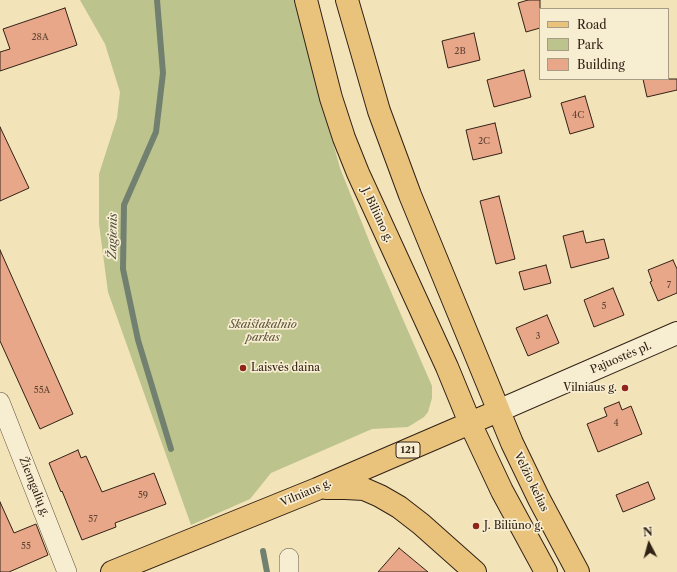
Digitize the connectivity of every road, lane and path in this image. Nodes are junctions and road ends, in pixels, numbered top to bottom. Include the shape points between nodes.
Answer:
1 (306, 0) edge
2 (347, 0) edge
3 (677, 333) edge
4 (0, 402) edge
5 (498, 410) junction
6 (470, 423) junction
7 (317, 489) junction
8 (67, 572) edge
9 (112, 572) edge
10 (475, 572) edge
11 (546, 572) edge
12 (578, 572) edge

1 - 6 main road, J. Biliūno g. via 331,98 355,166
2 - 5 main road via 379,111 410,195
3 - 5 main road, Pajuostės pl.
4 - 8 street, Žiemgalių g.
5 - 6 main road, Vilniaus g. / 121
5 - 12 main road, Velžio kelias via 539,499
6 - 7 main road, Vilniaus g. / 121
6 - 11 main road via 502,491
7 - 9 main road, Vilniaus g. / 121
7 - 10 main road via 364,489 380,496 421,524

